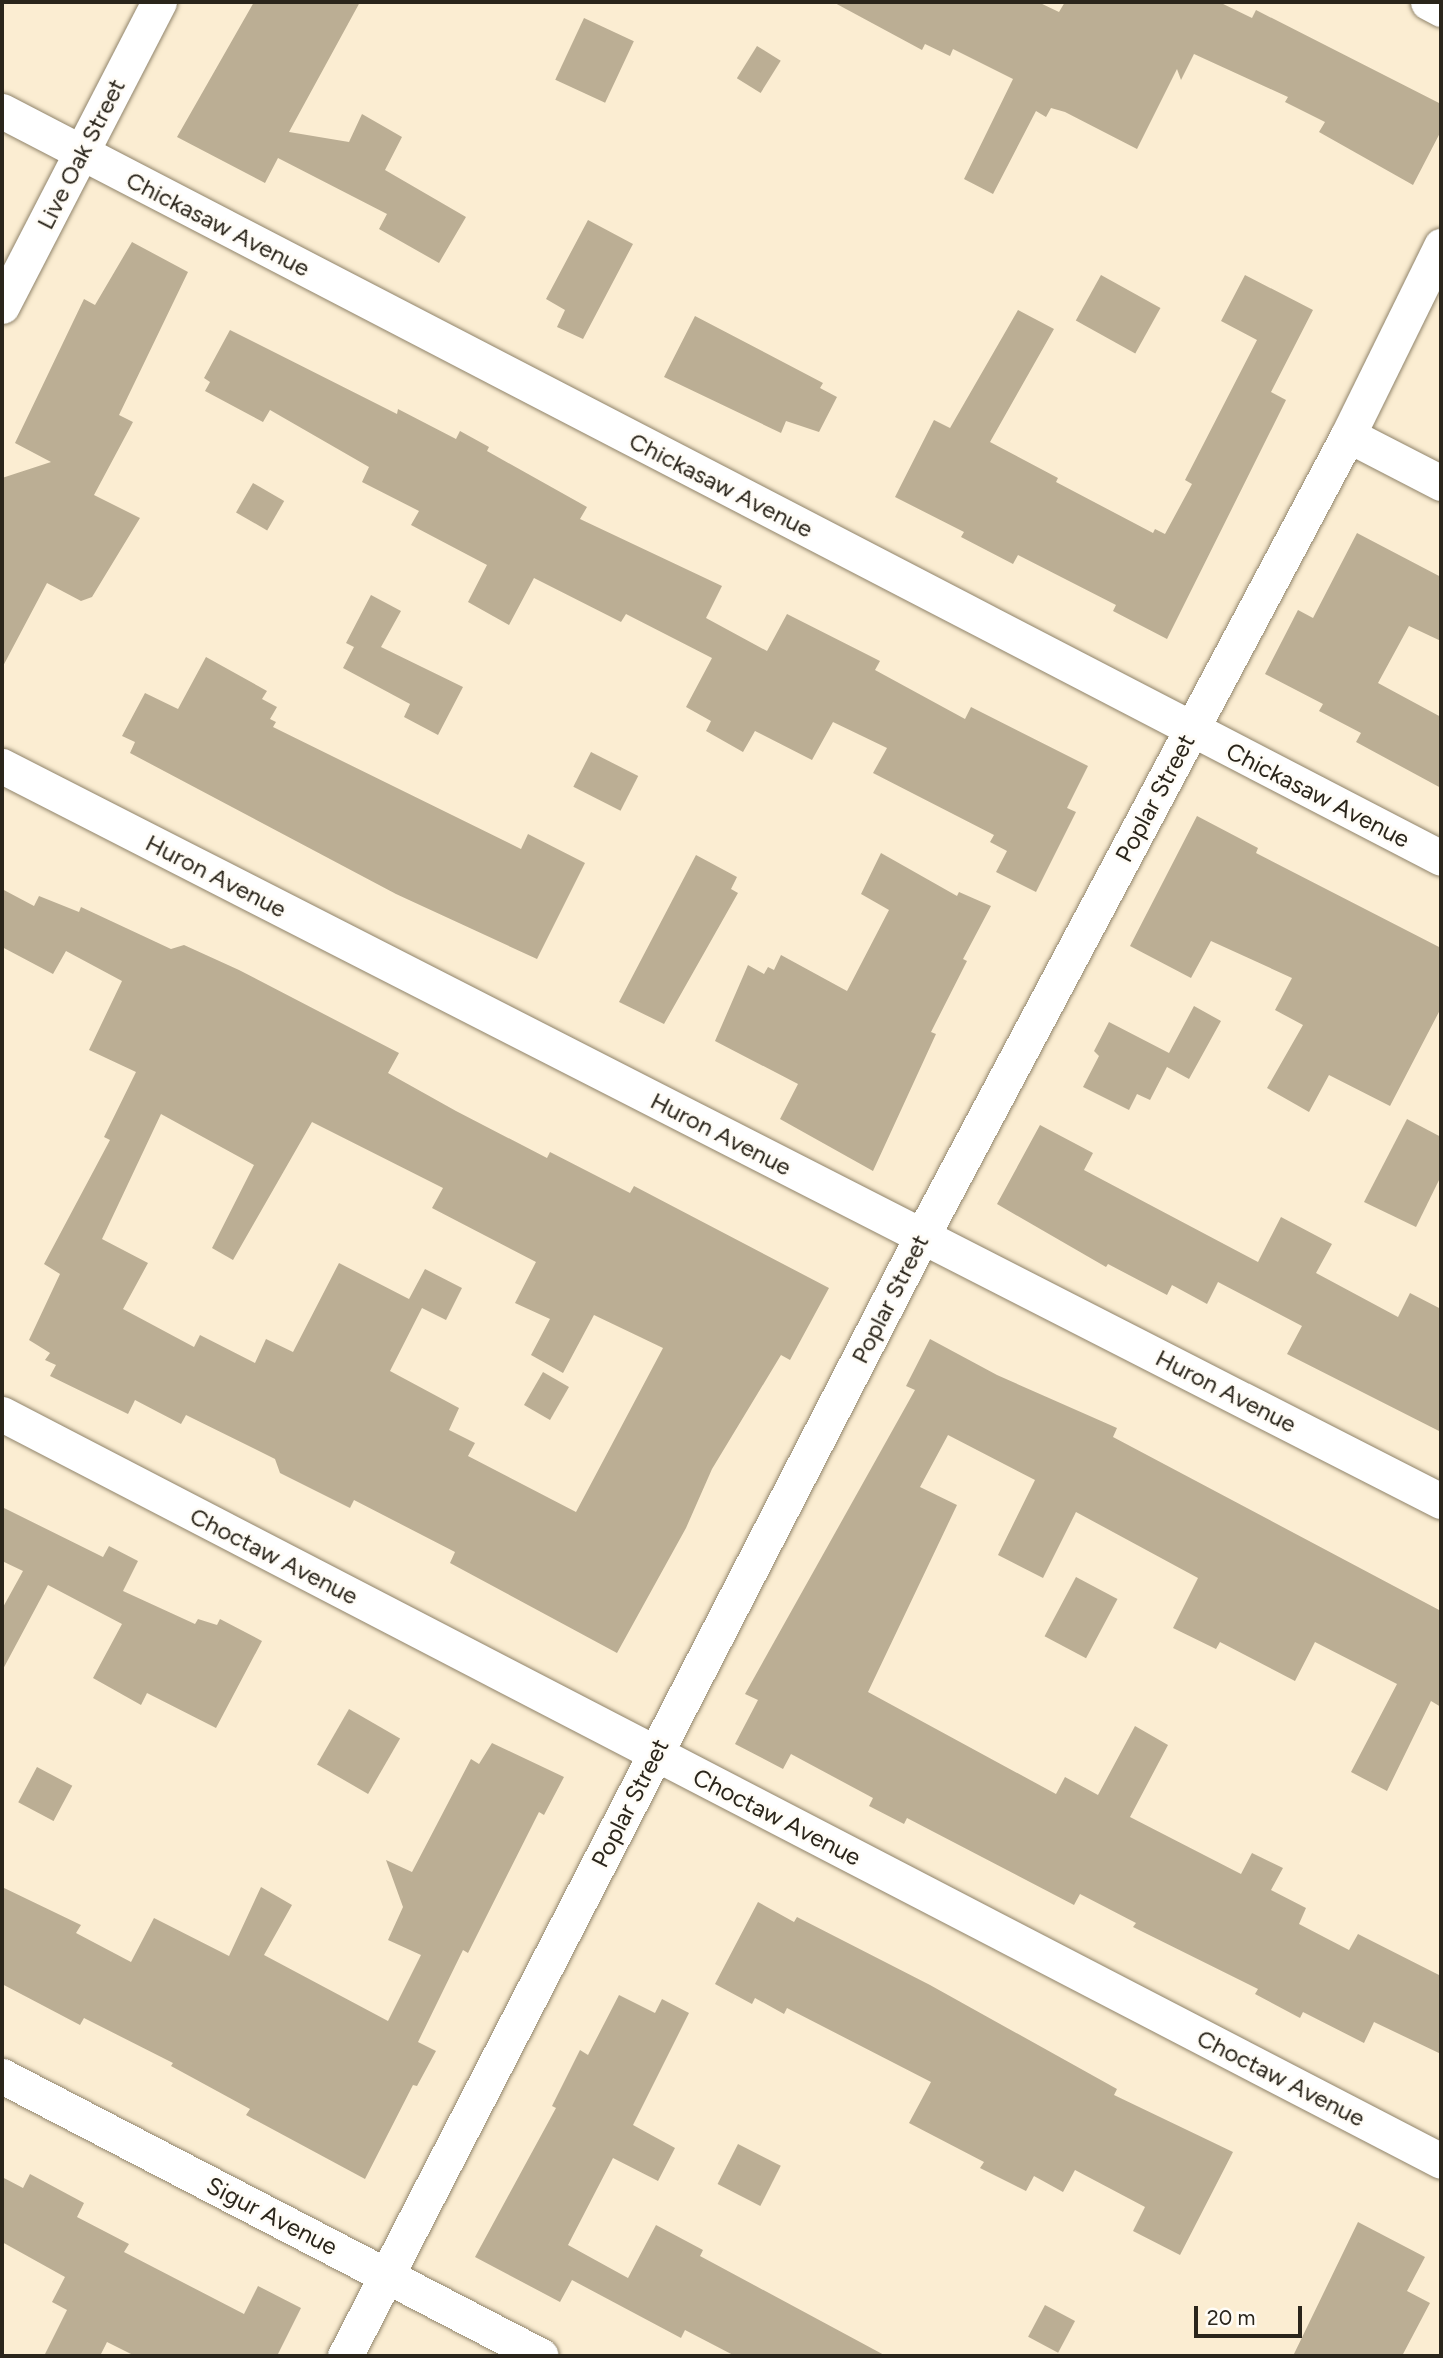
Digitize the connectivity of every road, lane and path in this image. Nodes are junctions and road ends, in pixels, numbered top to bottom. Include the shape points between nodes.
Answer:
1 (159, 2) edge
2 (1428, 2) edge
3 (1441, 9) edge
4 (2, 111) edge
5 (81, 153) junction
6 (1441, 246) edge
7 (2, 306) edge
8 (1348, 435) junction
9 (1441, 483) edge
10 (1191, 729) junction
11 (2, 766) edge
12 (1441, 858) edge
13 (922, 1236) junction
14 (2, 1414) edge
15 (1441, 1501) edge
16 (655, 1754) junction
17 (2, 2076) edge
18 (1441, 2161) edge
19 (387, 2275) junction
20 (345, 2356) edge
21 (541, 2356) edge

1 - 5 street, Live Oak Street
2 - 3 street
4 - 5 street, Chickasaw Avenue
5 - 7 street, Live Oak Street
5 - 10 street, Chickasaw Avenue
6 - 8 street, Poplar Street
8 - 9 street
8 - 10 street, Poplar Street
10 - 12 street, Chickasaw Avenue
10 - 13 street, Poplar Street
11 - 13 street, Huron Avenue
13 - 15 street, Huron Avenue
13 - 16 street, Poplar Street
14 - 16 street, Choctaw Avenue
16 - 18 street, Choctaw Avenue
16 - 19 street, Poplar Street
17 - 19 street, Sigur Avenue
19 - 20 street, Poplar Street
19 - 21 street, Sigur Avenue

